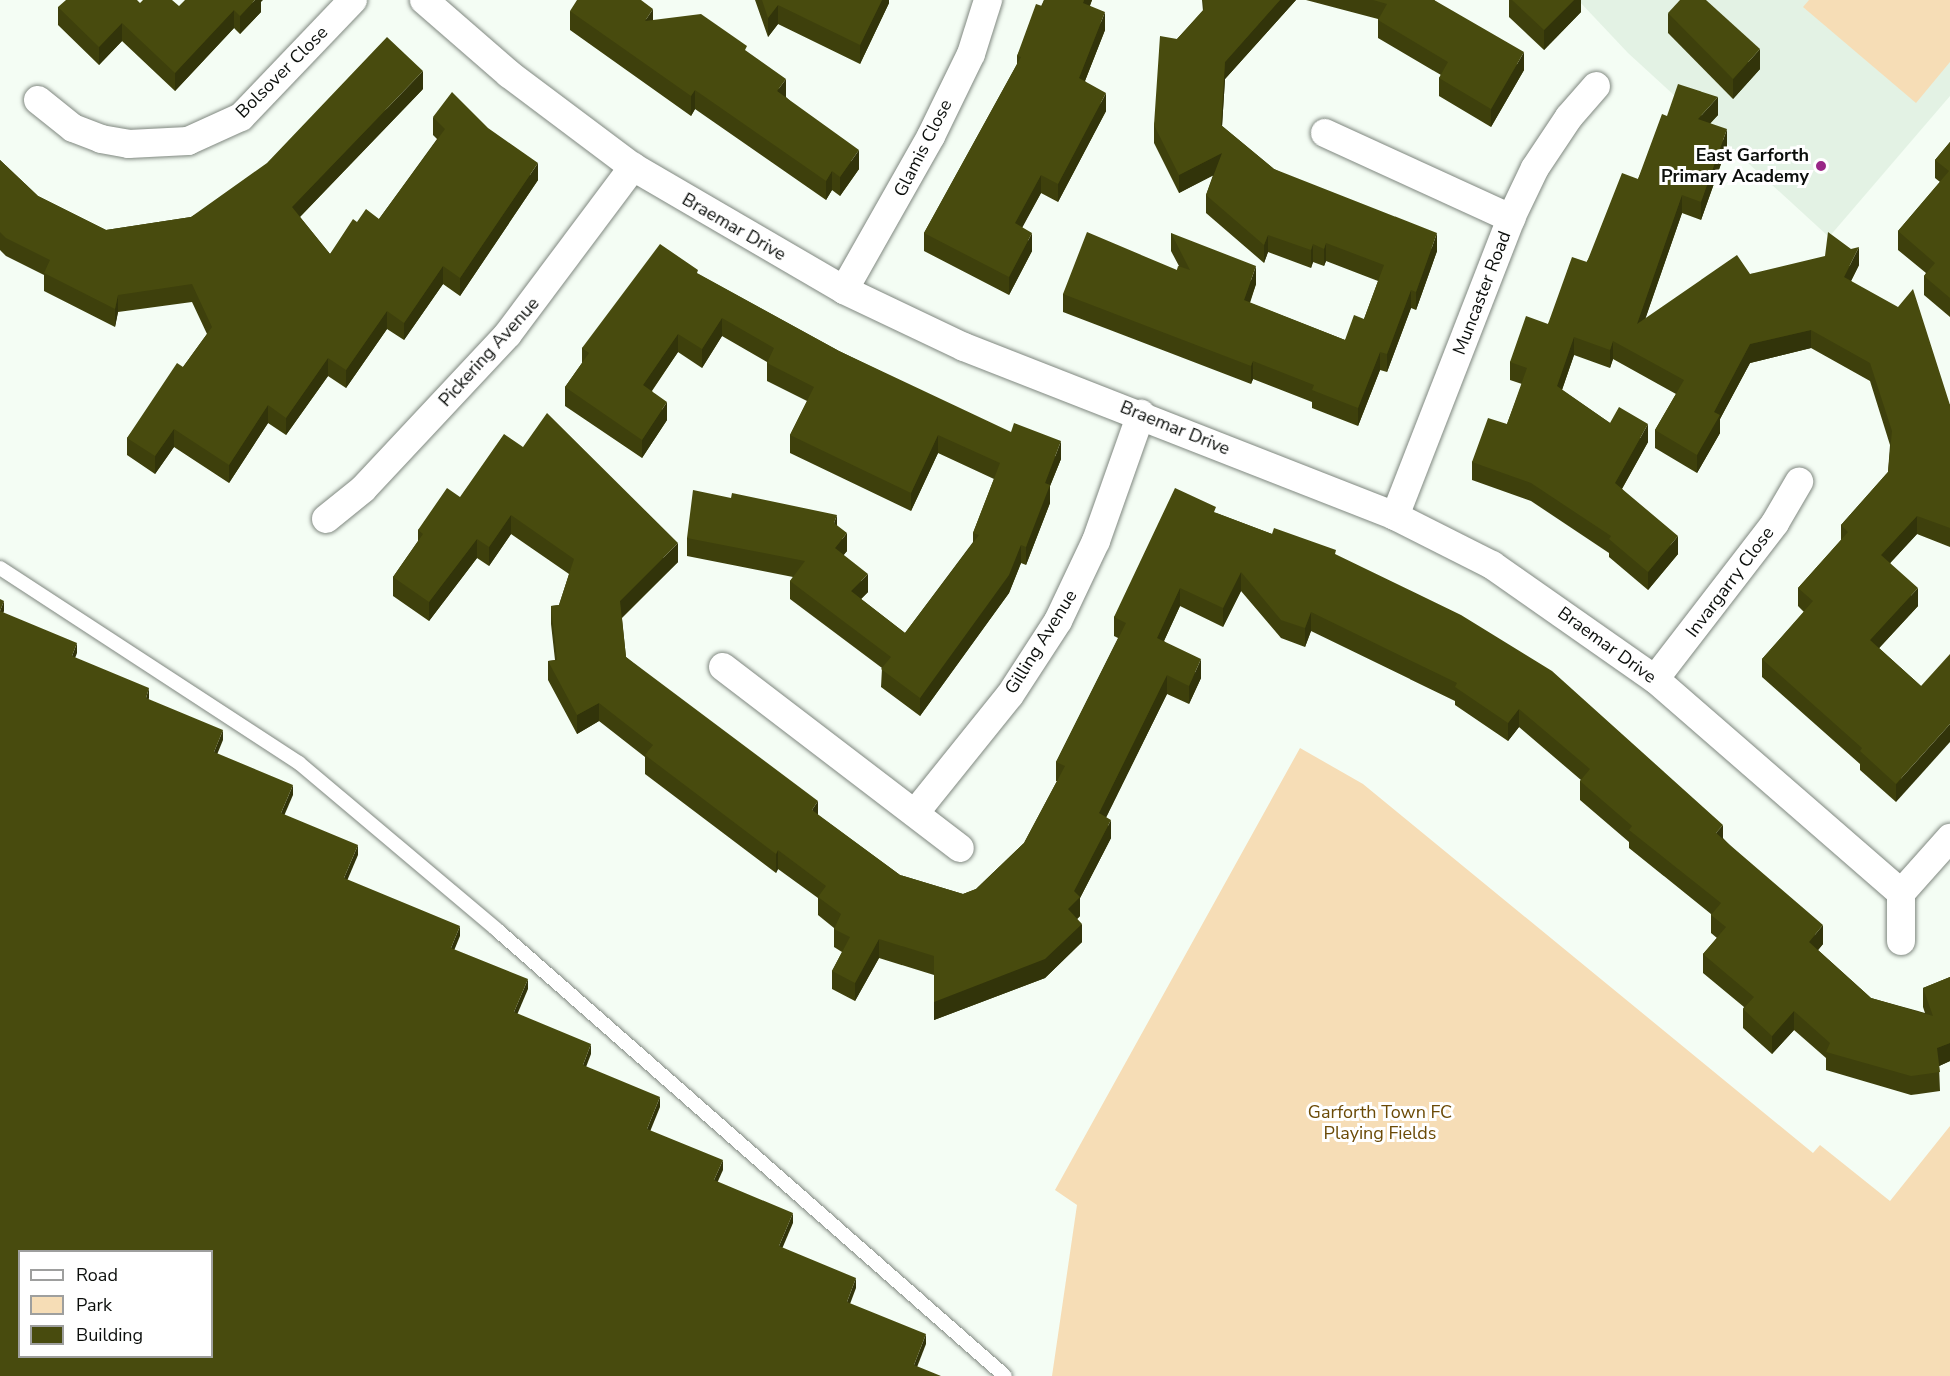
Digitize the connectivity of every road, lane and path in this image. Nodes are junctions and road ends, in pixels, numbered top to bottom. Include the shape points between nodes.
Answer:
1 (353, 0) edge
2 (424, 0) edge
3 (988, 0) edge
4 (1596, 86) dead end
5 (38, 100) dead end
6 (1325, 133) dead end
7 (633, 167) junction
8 (1511, 218) junction
9 (844, 290) junction
10 (1141, 414) junction
11 (1799, 482) dead end
12 (1395, 516) junction
13 (326, 519) dead end
14 (0, 568) edge
15 (723, 667) dead end
16 (1655, 679) junction
17 (915, 813) junction
18 (1950, 838) edge
19 (960, 848) dead end
20 (1901, 893) junction
21 (1901, 941) dead end
22 (1005, 1376) edge

1 - 5 street, Bolsover Close via 241,117 188,141 129,144 100,138 73,128
2 - 7 street, Braemar Drive via 509,74
3 - 9 street, Glamis Close via 971,54 931,136
4 - 8 street, Muncaster Road via 1569,117 1535,168
6 - 8 street
7 - 9 street, Braemar Drive
7 - 13 street, Pickering Avenue via 508,334 363,489
8 - 12 street, Muncaster Road
9 - 10 street, Braemar Drive via 964,347
10 - 12 street, Braemar Drive
10 - 17 street, Gilling Avenue via 1096,541 1058,621 1010,694
11 - 16 street, Invargarry Close via 1775,523
12 - 16 street, Braemar Drive via 1528,587
14 - 22 lane via 299,763 496,929
15 - 17 street
16 - 20 street, Braemar Drive
17 - 19 street
18 - 20 street
20 - 21 street

